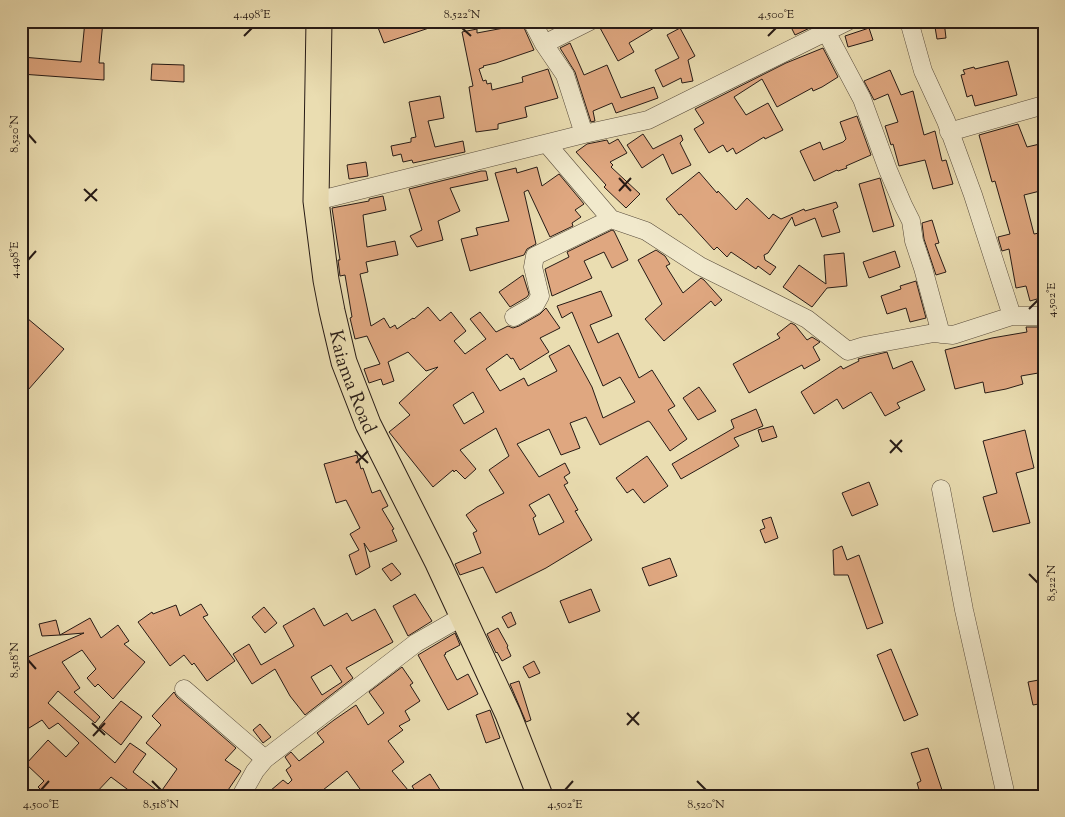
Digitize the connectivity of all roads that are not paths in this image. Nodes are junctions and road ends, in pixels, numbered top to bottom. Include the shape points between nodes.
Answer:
1 (319, 21) edge
2 (532, 21) edge
3 (590, 21) edge
4 (848, 21) edge
5 (909, 21) edge
6 (824, 26) edge
7 (544, 44) junction
8 (1044, 105) edge
9 (949, 132) junction
10 (584, 134) junction
11 (547, 144) junction
12 (316, 201) junction
13 (612, 219) junction
14 (1012, 316) junction
15 (1044, 316) edge
16 (514, 317) dead end
17 (941, 334) junction
18 (941, 489) dead end
19 (463, 616) junction
20 (184, 689) dead end
21 (265, 759) junction
22 (241, 796) edge
23 (540, 796) edge
24 (1006, 796) edge

1 - 12 highway, Kaiama Road
2 - 7 street
3 - 7 street
4 - 6 street
5 - 9 street via 923,71
6 - 10 street via 648,120
6 - 17 street via 862,99 888,170 912,221 914,241
7 - 10 street via 565,75
8 - 9 street
9 - 14 street
10 - 11 street
11 - 12 street
11 - 13 street
12 - 19 highway, Kaiama Road via 332,311 354,391
13 - 16 street via 535,256 533,267 540,296 535,306
13 - 17 street via 646,231 700,266 807,318 848,351
14 - 15 street
14 - 17 street via 953,335
18 - 24 street via 964,610
19 - 21 street via 416,643
19 - 23 highway, Kaiama Road via 508,714
20 - 21 street
21 - 22 street

